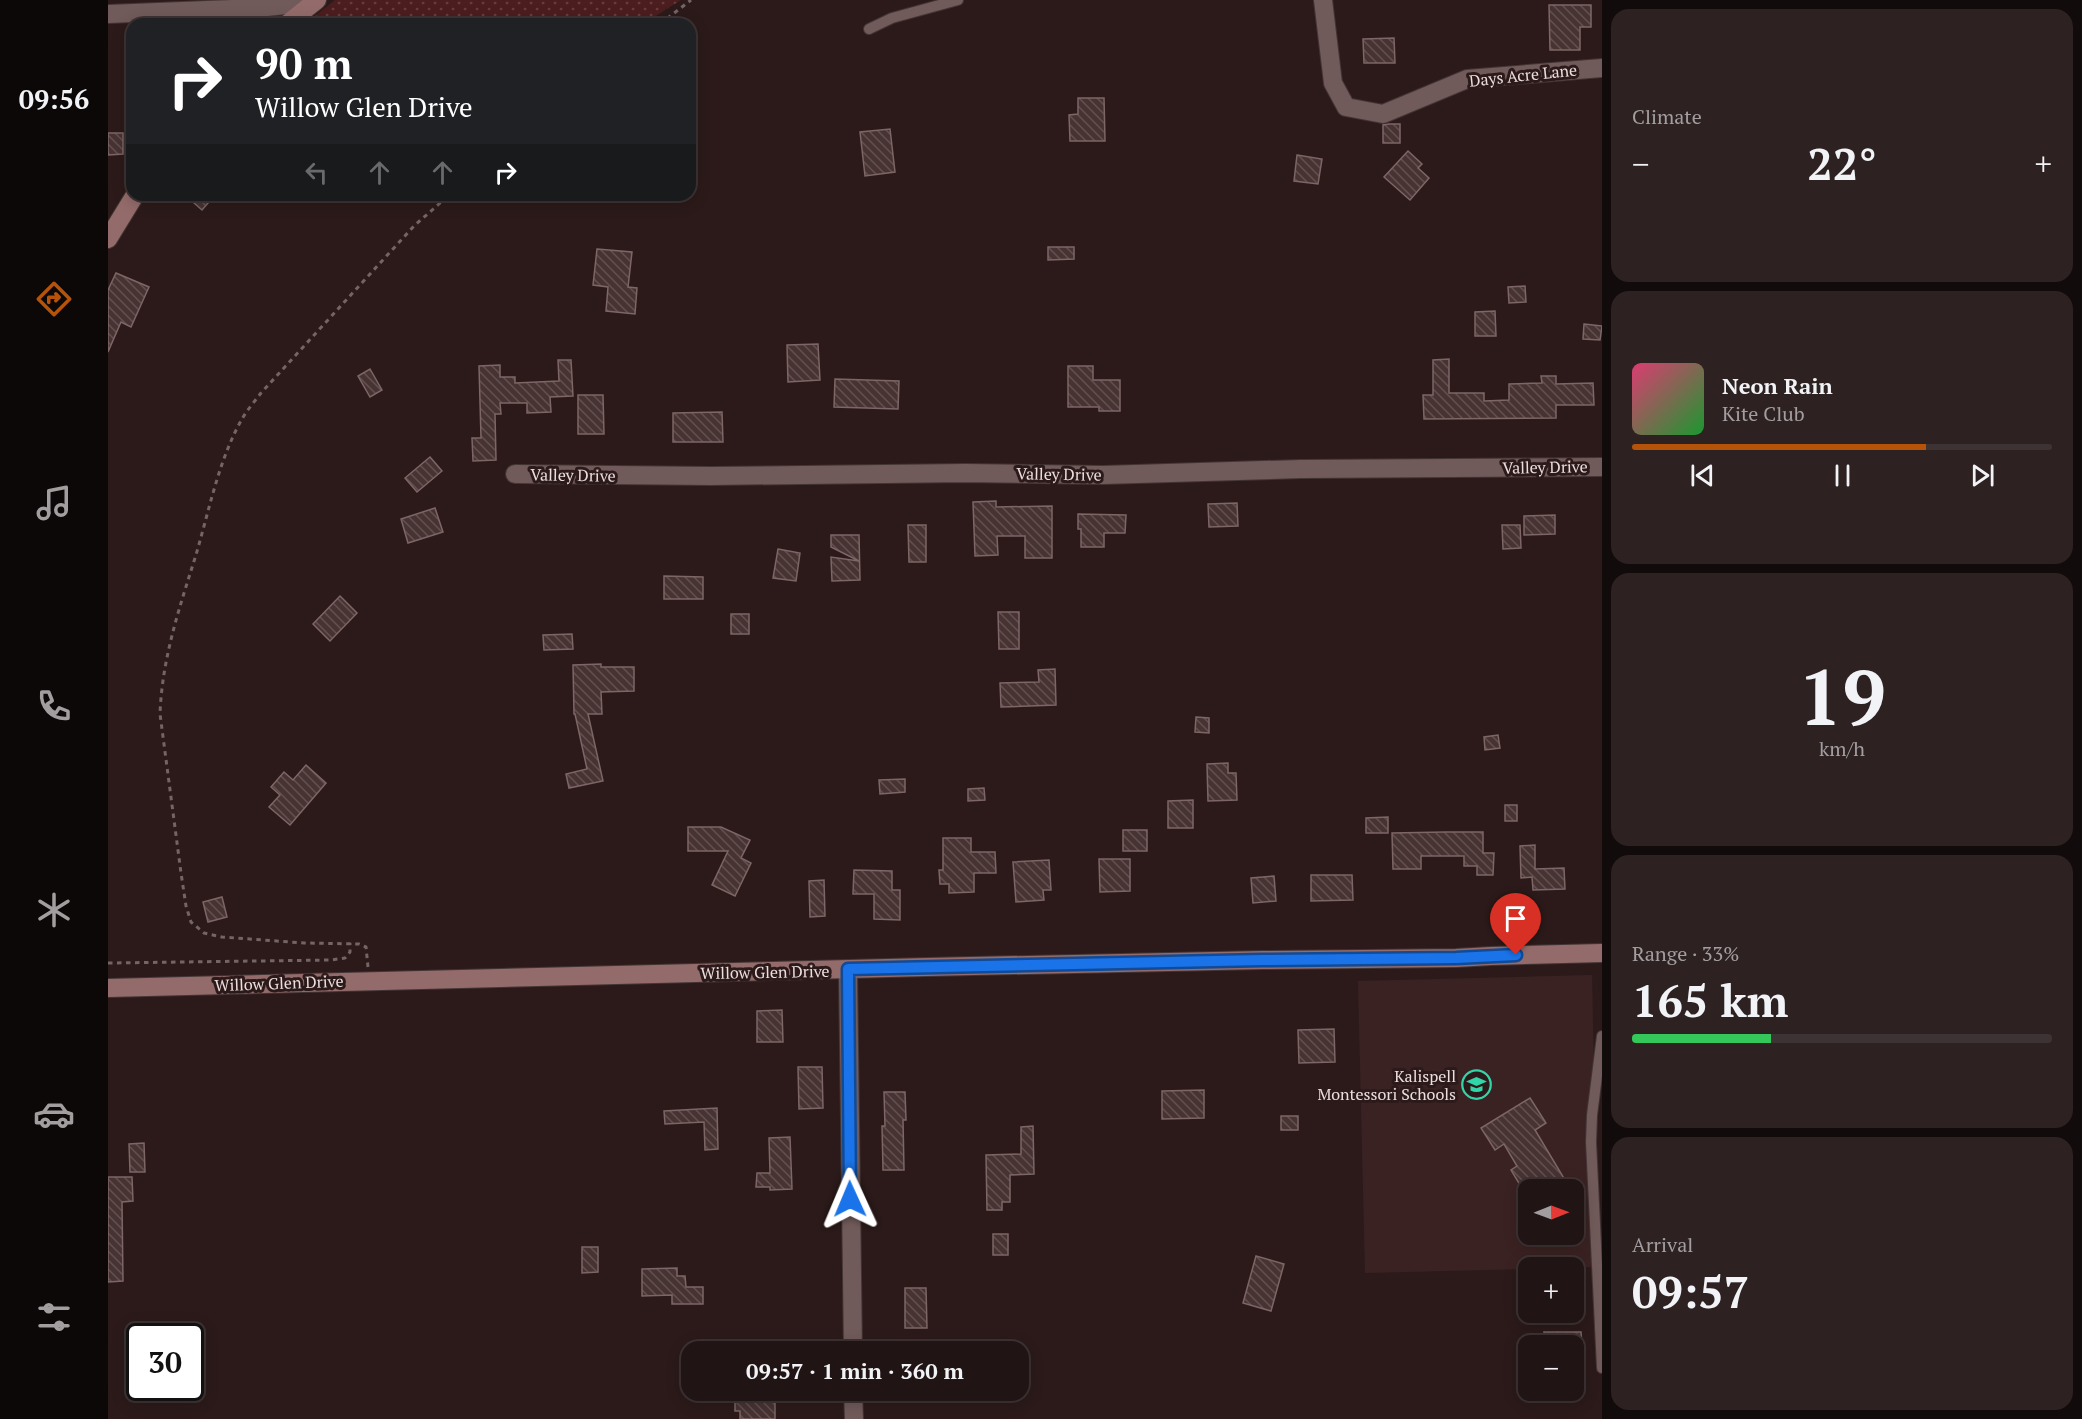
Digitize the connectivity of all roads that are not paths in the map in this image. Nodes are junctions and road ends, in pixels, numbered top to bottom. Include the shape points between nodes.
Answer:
1 (958, 0) edge
2 (1323, 0) edge
3 (315, 1) edge
4 (108, 15) edge
5 (295, 18) edge
6 (869, 28) dead end
7 (1602, 68) edge
8 (131, 201) edge
9 (108, 239) edge
10 (1602, 467) edge
11 (515, 474) dead end
12 (1602, 953) edge
13 (848, 969) junction
14 (108, 988) edge
15 (1602, 1036) edge
16 (853, 1341) edge
17 (1602, 1368) edge
18 (853, 1401) edge
19 (854, 1419) edge

1 - 6 lane
2 - 7 street, Days Acre Lane via 1333,83 1346,107 1383,114 1467,79
3 - 4 street via 257,8
3 - 5 main road
8 - 9 main road
10 - 11 street, Valley Drive via 1103,475
12 - 13 main road, Willow Glen Drive
13 - 14 main road, Willow Glen Drive
13 - 16 street
15 - 17 lane via 1591,1143
18 - 19 street

